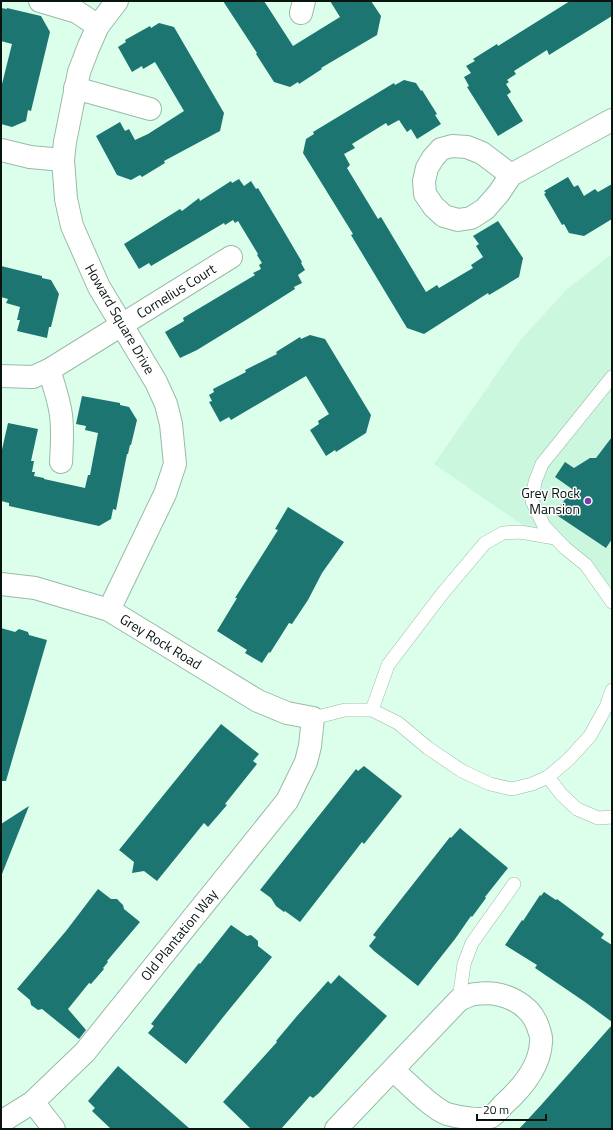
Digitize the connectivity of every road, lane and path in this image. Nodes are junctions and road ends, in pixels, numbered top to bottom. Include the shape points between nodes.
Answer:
1 (40, 1) edge
2 (117, 1) edge
3 (98, 26) junction
4 (75, 88) junction
5 (150, 109) dead end
6 (612, 120) edge
7 (1, 150) edge
8 (63, 160) junction
9 (511, 175) dead end
10 (231, 257) dead end
11 (121, 326) junction
12 (49, 370) junction
13 (1, 376) edge
14 (612, 377) edge
15 (61, 462) dead end
16 (555, 538) junction
17 (1, 584) edge
18 (612, 602) edge
19 (108, 610) junction
20 (612, 690) edge
21 (372, 710) junction
22 (313, 718) junction
23 (548, 777) junction
24 (612, 817) edge
25 (514, 884) dead end
26 (459, 1000) junction
27 (393, 1070) junction
28 (33, 1102) junction
29 (1, 1122) edge
30 (54, 1129) edge
31 (336, 1129) edge

1 - 3 street via 77,12
2 - 3 street, Howard Square Drive
3 - 4 street, Howard Square Drive
4 - 5 street
4 - 8 street, Howard Square Drive
6 - 9 street
7 - 8 street via 30,157
8 - 11 street, Howard Square Drive via 66,199 72,226 99,286
10 - 11 street, Cornelius Court
11 - 12 street, Cornelius Court
11 - 19 street, Howard Square Drive via 156,382 166,404 175,464 165,494
12 - 13 street, Cornelius Court via 33,377
12 - 15 street via 62,416
14 - 16 lane via 542,464 535,482 532,501 544,526
16 - 18 lane via 586,565
16 - 21 lane via 520,532 503,533 485,543 388,665
17 - 19 street, Grey Rock Road via 35,588
19 - 22 street, Grey Rock Road via 258,701 287,713
20 - 23 lane via 590,736
21 - 22 lane via 345,710
21 - 23 lane via 398,723 462,771 490,784 512,789
22 - 28 street, Old Plantation Way via 306,762 287,801 85,1052
23 - 24 lane via 577,809 598,818
25 - 26 lane via 472,943 464,964
26 - 27 street
26 - 27 street via 475,994 495,994 514,1000 528,1010 537,1022 542,1040 539,1058 529,1077 509,1100 491,1117 475,1119 447,1114 431,1104
27 - 31 street
28 - 29 street, Old Plantation Way
28 - 30 street

